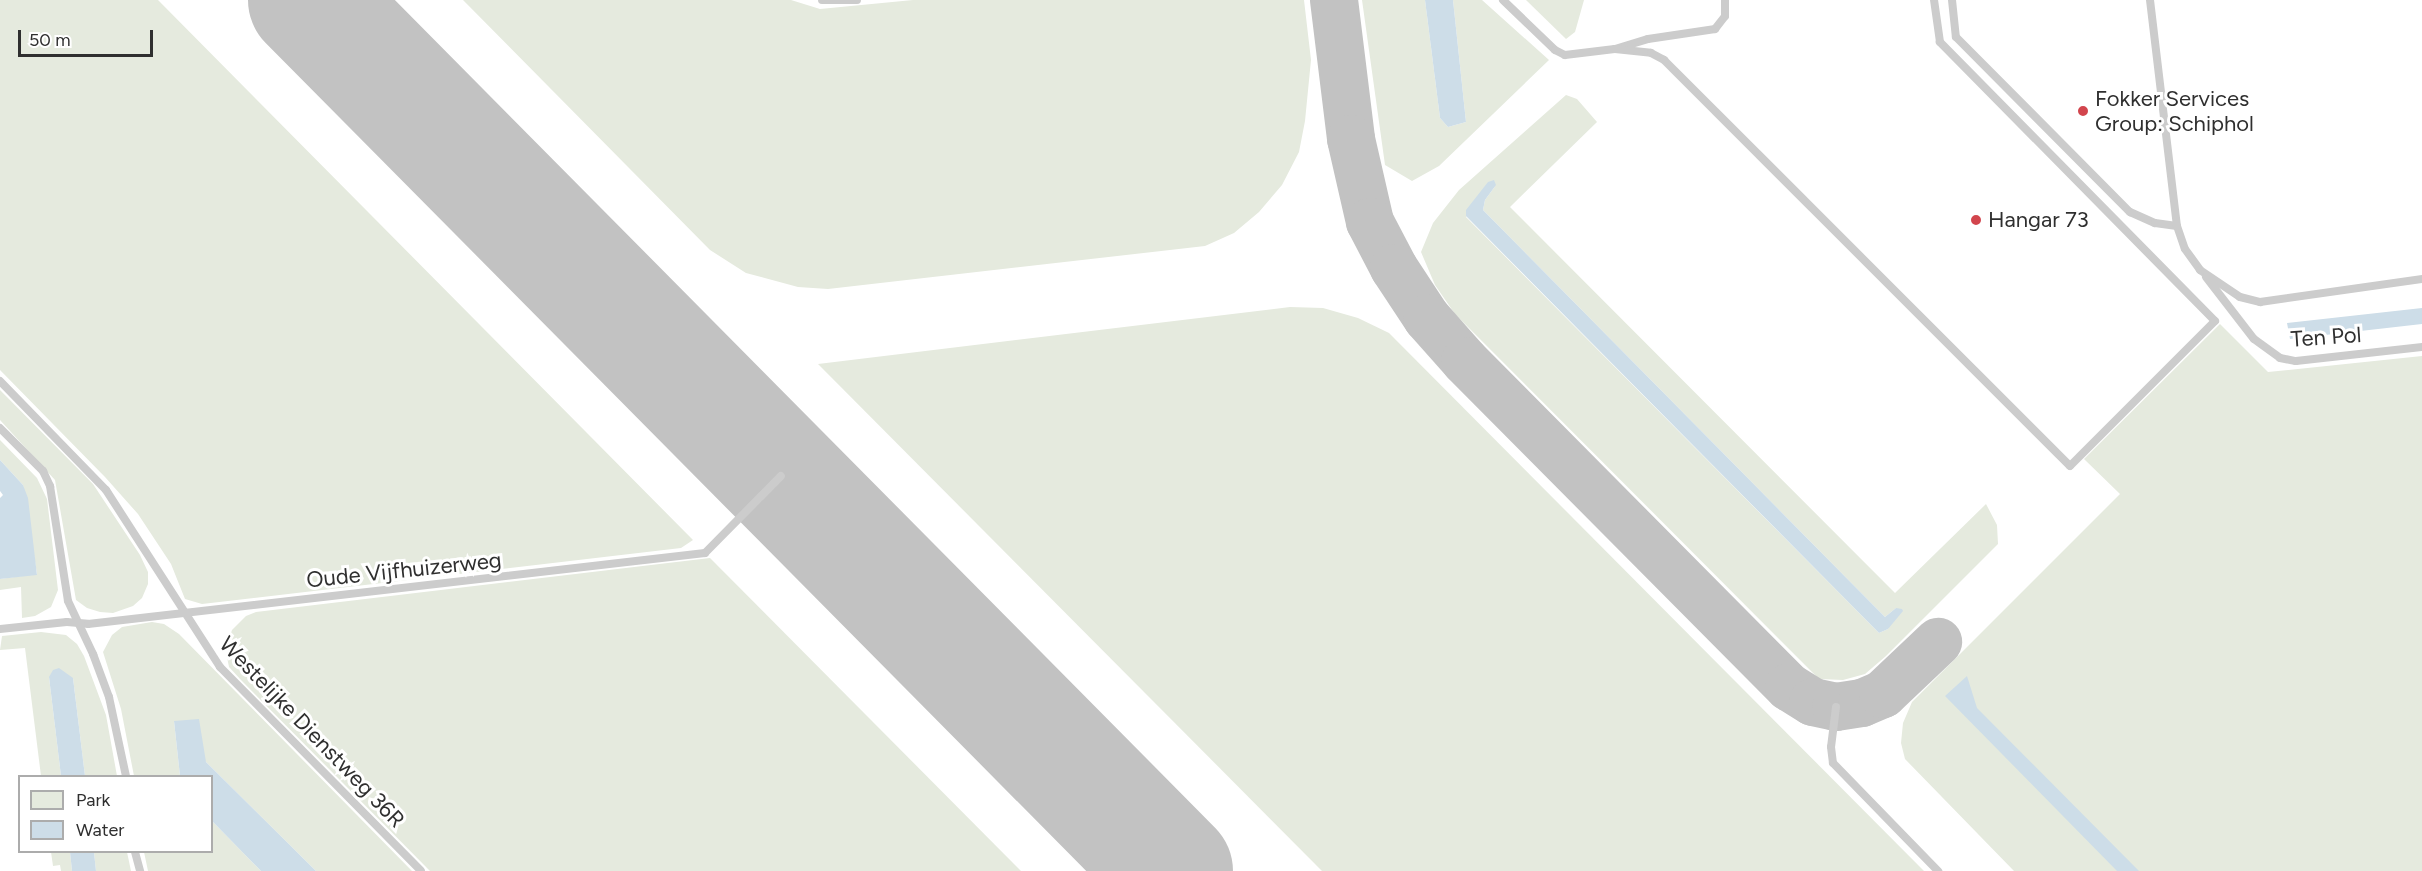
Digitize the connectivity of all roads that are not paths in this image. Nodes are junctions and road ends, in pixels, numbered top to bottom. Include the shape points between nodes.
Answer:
1 (822, 0) edge
2 (857, 0) edge
3 (1503, 0) edge
4 (1725, 0) edge
5 (1934, 0) edge
6 (1952, 0) edge
7 (2150, 0) edge
8 (1615, 49) junction
9 (2177, 226) junction
10 (2200, 270) junction
11 (2422, 279) edge
12 (2422, 347) edge
13 (0, 381) edge
14 (0, 428) edge
15 (781, 476) dead end
16 (183, 613) junction
17 (79, 623) junction
18 (0, 629) edge
19 (1836, 707) dead end
20 (126, 775) edge
21 (135, 853) edge
22 (140, 871) edge
23 (421, 871) edge
24 (1938, 871) edge

1 - 2 lane
3 - 8 lane via 1565,55
4 - 8 lane via 1725,16 1715,29 1648,39
5 - 8 lane via 1940,42 2215,321 2070,466 1664,60 1651,53
6 - 9 lane via 1956,37 2130,212 2155,223
7 - 9 lane, Ten Pol
9 - 10 lane, Ten Pol via 2184,249
10 - 11 lane via 2240,297 2260,302
10 - 12 lane, Ten Pol via 2254,339 2280,358 2296,362
13 - 16 lane, Westelijke Dienstweg 36R via 106,490
14 - 17 lane via 37,465 49,483 67,595
15 - 16 lane, Oude Vijfhuizerweg via 705,553
16 - 17 lane, Oude Vijfhuizerweg
16 - 23 lane, Westelijke Dienstweg 36R via 226,674
17 - 18 lane, Oude Vijfhuizerweg
17 - 20 lane via 114,713
19 - 24 lane via 1833,763
21 - 22 lane

